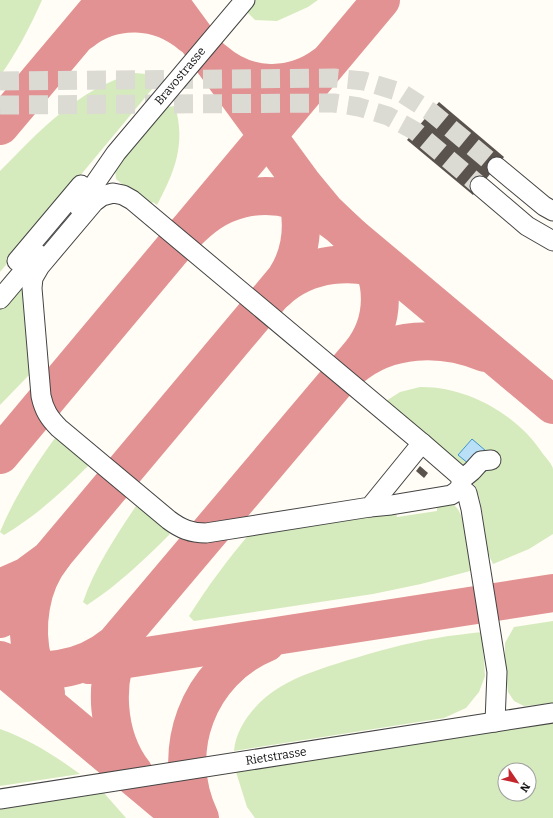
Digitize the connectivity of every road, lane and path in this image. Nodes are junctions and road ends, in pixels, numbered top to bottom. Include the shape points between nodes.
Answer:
1 (245, 0) edge
2 (116, 153) junction
3 (497, 167) tunnel mouth
4 (480, 186) tunnel mouth
5 (553, 212) edge
6 (553, 241) edge
7 (0, 281) edge
8 (0, 299) edge
9 (422, 443) junction
10 (490, 460) dead end
11 (461, 484) junction
12 (370, 507) junction
13 (553, 713) edge
14 (495, 722) junction
15 (0, 799) edge

1 - 2 lane, Bravostrasse
2 - 7 lane, Bravostrasse via 80,185
2 - 8 lane, Bravostrasse via 89,192
3 - 5 lane
4 - 6 lane via 527,226
9 - 11 lane via 458,472
9 - 12 lane
9 - 12 lane via 127,197 113,193 98,198 40,266 33,278 32,288 41,396 45,412 59,428 172,522 186,530 206,533
10 - 11 lane via 481,461
11 - 12 lane via 451,495
11 - 14 lane via 472,508 497,672
13 - 14 lane, Rietstrasse
14 - 15 lane, Rietstrasse

